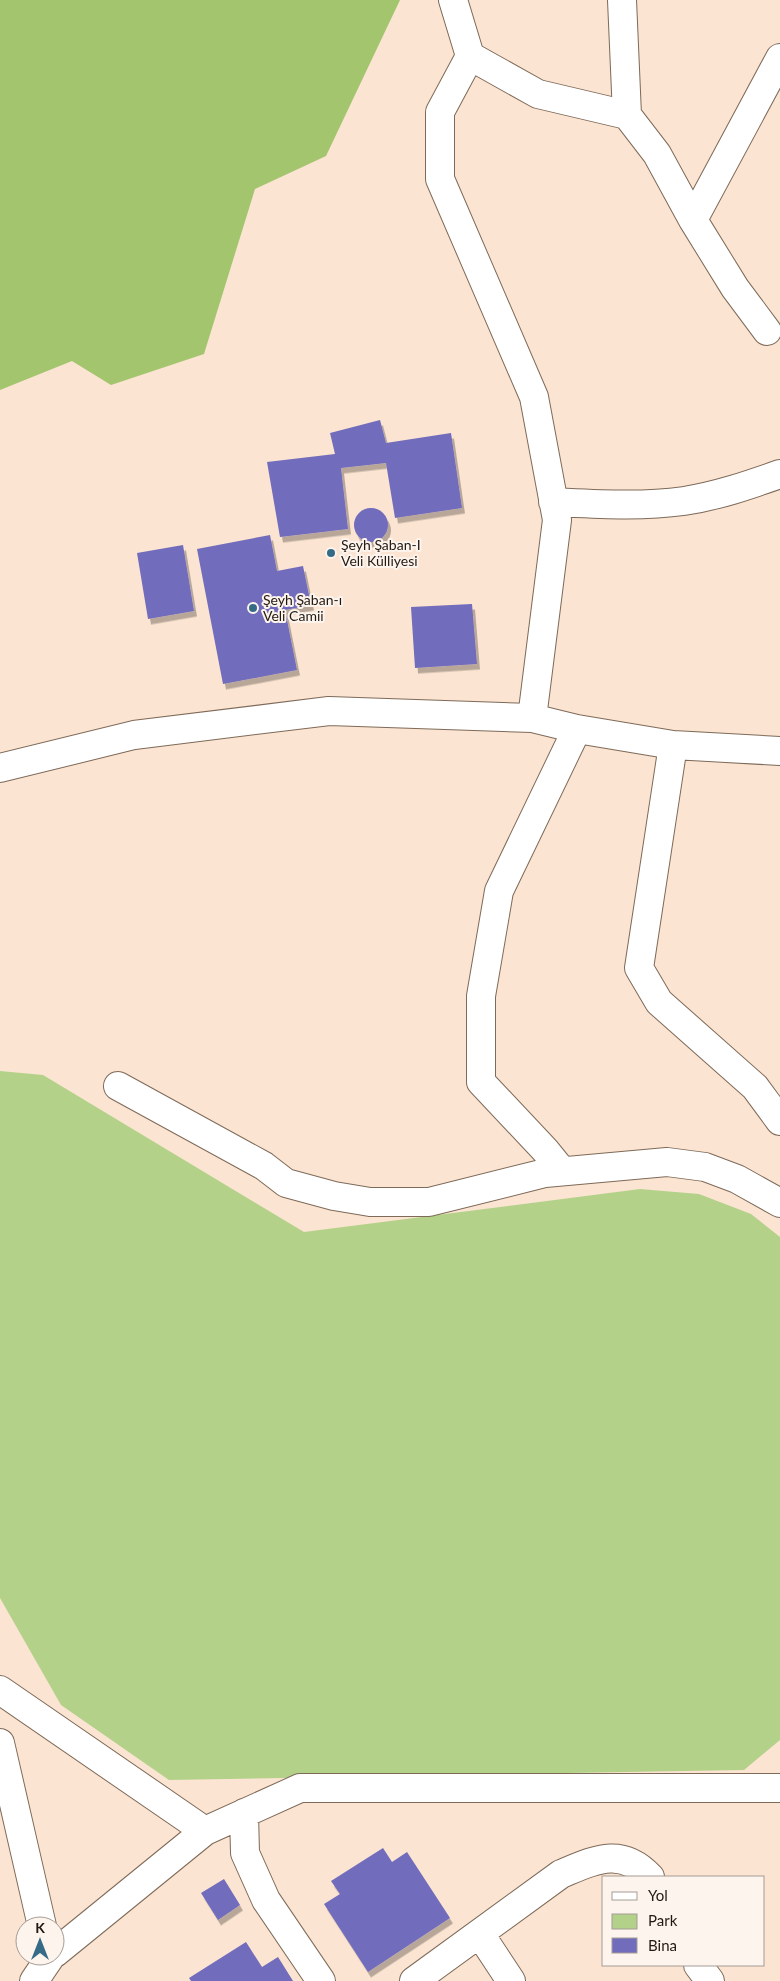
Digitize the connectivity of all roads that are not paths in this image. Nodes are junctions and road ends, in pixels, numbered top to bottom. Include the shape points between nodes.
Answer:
1 (453, 0) edge
2 (622, 0) edge
3 (470, 56) junction
4 (780, 58) edge
5 (627, 115) junction
6 (693, 220) junction
7 (767, 331) dead end
8 (780, 474) edge
9 (553, 502) junction
10 (532, 718) junction
11 (577, 729) junction
12 (673, 745) junction
13 (780, 751) edge
14 (0, 768) edge
15 (118, 1086) dead end
16 (780, 1121) edge
17 (562, 1171) junction
18 (780, 1203) edge
19 (0, 1690) edge
20 (0, 1743) edge
21 (780, 1788) edge
22 (244, 1813) junction
23 (205, 1831) junction
24 (649, 1876) edge
25 (40, 1916) edge
26 (480, 1934) junction
27 (65, 1945) edge
28 (44, 1966) edge
29 (699, 1966) edge
30 (34, 1981) edge
31 (321, 1981) edge
32 (414, 1981) edge
33 (510, 1981) edge
34 (710, 1981) edge

1 - 3 street
2 - 5 street
3 - 5 street via 538,94
3 - 9 street via 440,112 440,179 534,397
4 - 6 street
5 - 6 street via 657,154
6 - 7 street via 735,288
8 - 9 street via 740,488 684,501 621,505
9 - 10 street via 557,520
10 - 11 street
10 - 14 street via 329,712 134,735
11 - 12 street
11 - 17 street via 499,891 481,996 481,1082
12 - 13 street
12 - 16 street via 639,968 659,1002 755,1087
15 - 17 street via 264,1166 286,1183 334,1196 370,1202 429,1202 545,1172
17 - 18 street via 667,1162 705,1167 737,1179
19 - 23 street
20 - 25 street
21 - 22 street via 300,1788
22 - 23 street
22 - 31 street via 245,1853 266,1900
23 - 27 street
24 - 26 street via 635,1863 615,1857 587,1863 561,1874
26 - 32 street
26 - 33 street
28 - 30 street
29 - 34 street

